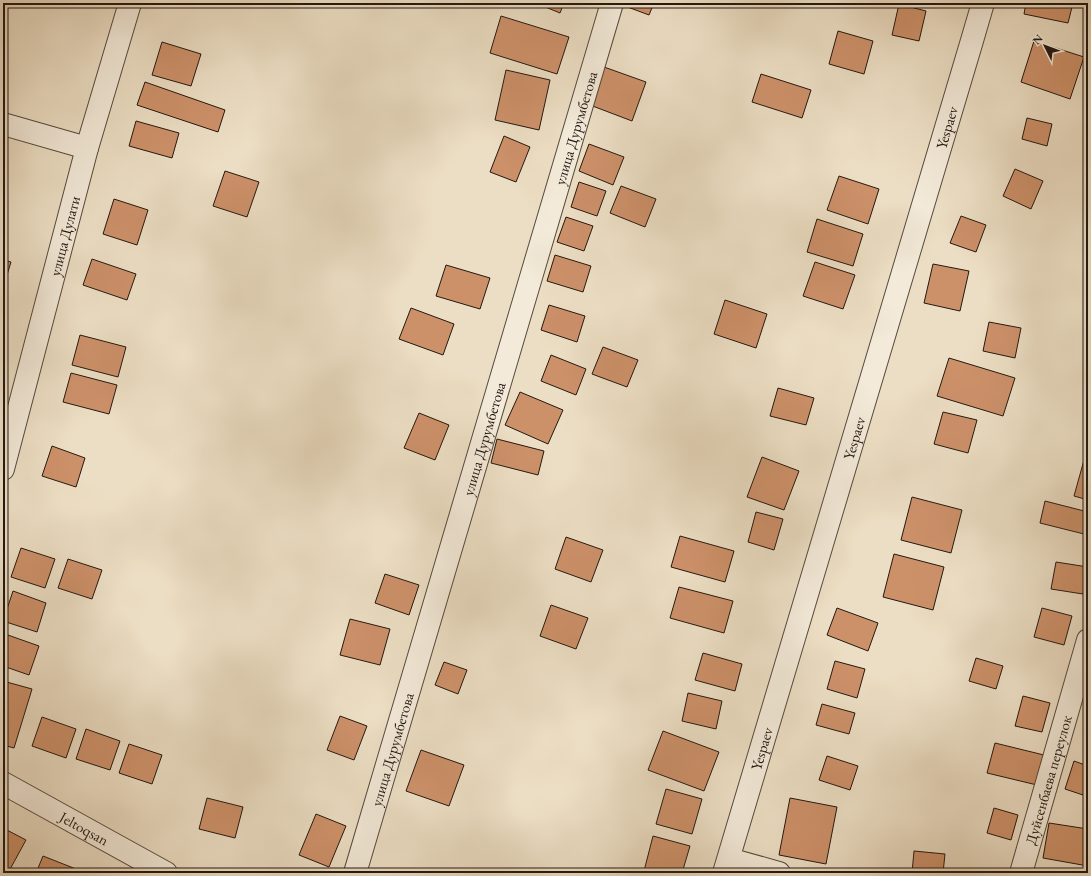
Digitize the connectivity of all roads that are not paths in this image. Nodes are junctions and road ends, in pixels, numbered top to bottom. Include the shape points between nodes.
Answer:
1 (130, 3) edge
2 (612, 3) edge
3 (982, 3) edge
4 (3, 124) edge
5 (87, 148) junction
6 (3, 470) edge
7 (1088, 640) edge
8 (3, 783) edge
9 (727, 866) edge
10 (166, 873) edge
11 (355, 873) edge
12 (779, 873) edge
13 (1021, 873) edge

1 - 5 street, улица Дулати
2 - 11 street, улица Дурумбетова
3 - 9 street, Yespaev
4 - 5 street
5 - 6 street, улица Дулати
7 - 13 street, Дуйсенбаева переулок
8 - 10 street, Jeltoqsan
9 - 12 street

